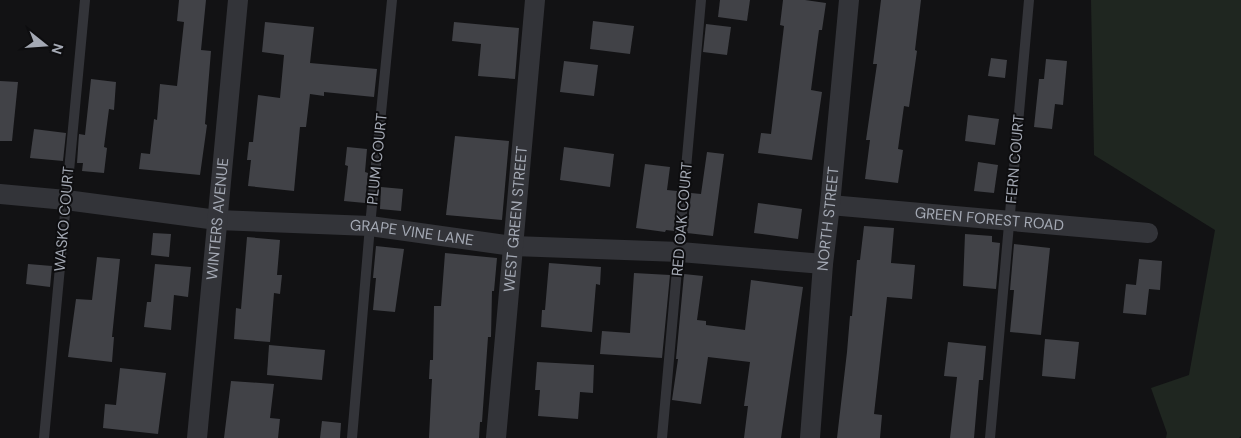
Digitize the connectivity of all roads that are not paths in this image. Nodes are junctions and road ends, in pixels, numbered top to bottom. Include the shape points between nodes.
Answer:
1 (85, 0) edge
2 (238, 0) edge
3 (392, 0) edge
4 (535, 0) edge
5 (701, 0) edge
6 (848, 0) edge
7 (1029, 0) edge
8 (0, 194) edge
9 (66, 200) junction
10 (830, 205) junction
11 (216, 220) junction
12 (1010, 221) junction
13 (370, 226) junction
14 (1148, 233) dead end
15 (513, 246) junction
16 (680, 252) junction
17 (823, 264) junction
18 (44, 438) edge
19 (197, 438) edge
20 (352, 438) edge
21 (496, 438) edge
22 (662, 438) edge
23 (810, 438) edge
24 (990, 438) edge

1 - 9 lane, WASKO COURT
2 - 11 street, WINTERS AVENUE
3 - 13 lane, PLUM COURT
4 - 15 street, WEST GREEN STREET
5 - 16 lane, RED OAK COURT
6 - 10 street, NORTH STREET
7 - 12 lane, FERN COURT
8 - 9 street, GRAPE VINE LANE
9 - 11 street, GRAPE VINE LANE
9 - 18 lane, WASKO COURT
10 - 12 street, GREEN FOREST ROAD
10 - 17 street, NORTH STREET
11 - 13 street, GRAPE VINE LANE
11 - 19 street, WINTERS AVENUE
12 - 14 street, GREEN FOREST ROAD
12 - 24 lane, FERN COURT
13 - 15 street, GRAPE VINE LANE
13 - 20 lane, PLUM COURT
15 - 16 street, GRAPE VINE LANE
15 - 21 street, WEST GREEN STREET
16 - 17 street, GRAPE VINE LANE
16 - 22 lane, RED OAK COURT
17 - 23 street, NORTH STREET

